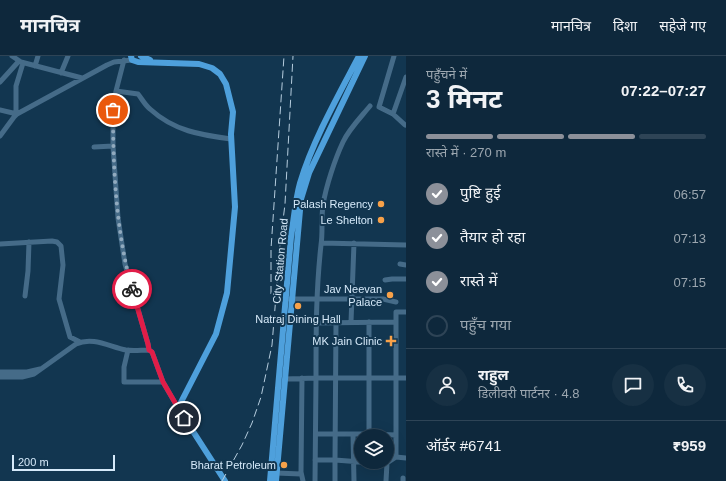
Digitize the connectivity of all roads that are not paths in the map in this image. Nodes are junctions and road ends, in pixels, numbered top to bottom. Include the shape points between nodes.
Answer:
1 (12, 56) edge
2 (38, 56) edge
3 (68, 56) edge
4 (140, 56) edge
5 (359, 56) edge
6 (365, 56) edge
7 (394, 56) edge
8 (132, 57) edge
9 (114, 59) edge
10 (124, 60) junction
11 (21, 62) junction
12 (159, 63) junction
13 (34, 66) junction
14 (61, 73) junction
15 (82, 78) junction
16 (406, 78) edge
17 (0, 82) edge
18 (116, 91) junction
19 (370, 106) dead end
20 (0, 110) edge
21 (17, 114) junction
22 (393, 114) junction
23 (405, 125) dead end
24 (0, 136) edge
25 (231, 140) junction
26 (113, 146) junction
27 (94, 147) dead end
28 (29, 242) junction
29 (322, 243) junction
30 (354, 243) junction
31 (0, 244) edge
32 (406, 245) edge
33 (406, 279) edge
34 (385, 280) dead end
35 (25, 296) dead end
36 (289, 299) junction
37 (316, 299) junction
38 (352, 299) junction
39 (396, 312) junction
40 (406, 312) edge
41 (352, 322) junction
42 (369, 322) junction
43 (396, 322) junction
44 (316, 323) junction
45 (336, 323) junction
46 (80, 342) junction
47 (128, 350) junction
48 (149, 350) junction
49 (45, 367) junction
50 (0, 372) edge
51 (0, 377) edge
52 (302, 378) junction
53 (316, 378) junction
54 (335, 378) junction
55 (369, 378) junction
56 (396, 378) junction
57 (406, 378) edge
58 (285, 379) junction
59 (163, 382) junction
60 (178, 408) junction
61 (369, 429) edge
62 (316, 434) junction
63 (335, 434) junction
64 (354, 434) edge
65 (396, 435) joint
66 (396, 457) joint
67 (406, 458) edge
68 (315, 460) junction
69 (335, 460) junction
70 (354, 461) edge
71 (354, 469) edge
72 (387, 469) edge
73 (276, 473) junction
74 (301, 474) junction
75 (225, 481) edge
76 (270, 481) edge
77 (276, 481) edge
78 (303, 481) edge
79 (315, 481) edge
80 (335, 481) edge
81 (354, 481) edge
82 (386, 481) edge

1 - 11 street
2 - 13 street
3 - 14 street
4 - 8 main road via 139,59
4 - 12 main road
5 - 36 main road, City Station Road via 318,137 300,182 291,237
6 - 36 main road, City Station Road via 305,184
7 - 22 street via 379,108
8 - 10 street
8 - 12 main road via 138,62
9 - 10 street
9 - 15 street
10 - 18 street
11 - 13 street
11 - 17 street
11 - 21 street via 16,86
12 - 25 main road via 199,64 220,74 232,105
13 - 14 street
14 - 15 street
15 - 21 street
16 - 22 street
18 - 25 street via 138,94 149,108 178,127 196,134
18 - 26 street
19 - 29 street via 343,141 328,181 321,224
20 - 21 street
21 - 24 street
22 - 23 street
25 - 60 main road via 235,207 227,294 216,334
26 - 27 street
26 - 48 street via 118,218 125,264
28 - 31 street
28 - 35 street
28 - 46 street via 52,241 61,246 63,265 59,301 70,337
29 - 30 street
29 - 37 street
30 - 32 street
30 - 38 street
33 - 34 street
36 - 37 street
36 - 58 main road, City Station Road
36 - 76 main road, City Station Road
37 - 38 street
37 - 44 street
38 - 39 street via 396,300
38 - 41 street
39 - 40 street
39 - 43 street
41 - 42 street
41 - 45 street
42 - 43 street
42 - 55 street
43 - 56 street
44 - 45 street
44 - 53 street
45 - 54 street
46 - 47 street via 96,342
46 - 49 street
47 - 48 street
47 - 59 street via 124,382
48 - 59 street
49 - 50 street via 27,372
49 - 51 street via 30,376
52 - 53 street
52 - 58 street
52 - 74 street
53 - 54 street
53 - 62 street
54 - 55 street
54 - 63 street
55 - 56 street
55 - 61 street
56 - 57 street
56 - 65 street
58 - 73 main road, City Station Road
59 - 60 street
60 - 75 main road
62 - 63 street
62 - 68 street
63 - 64 street
63 - 69 street
65 - 66 street
66 - 67 street
68 - 69 street
68 - 79 street
69 - 70 street
69 - 80 street
71 - 81 street
72 - 82 street
73 - 74 street
73 - 77 main road, City Station Road
74 - 78 street

